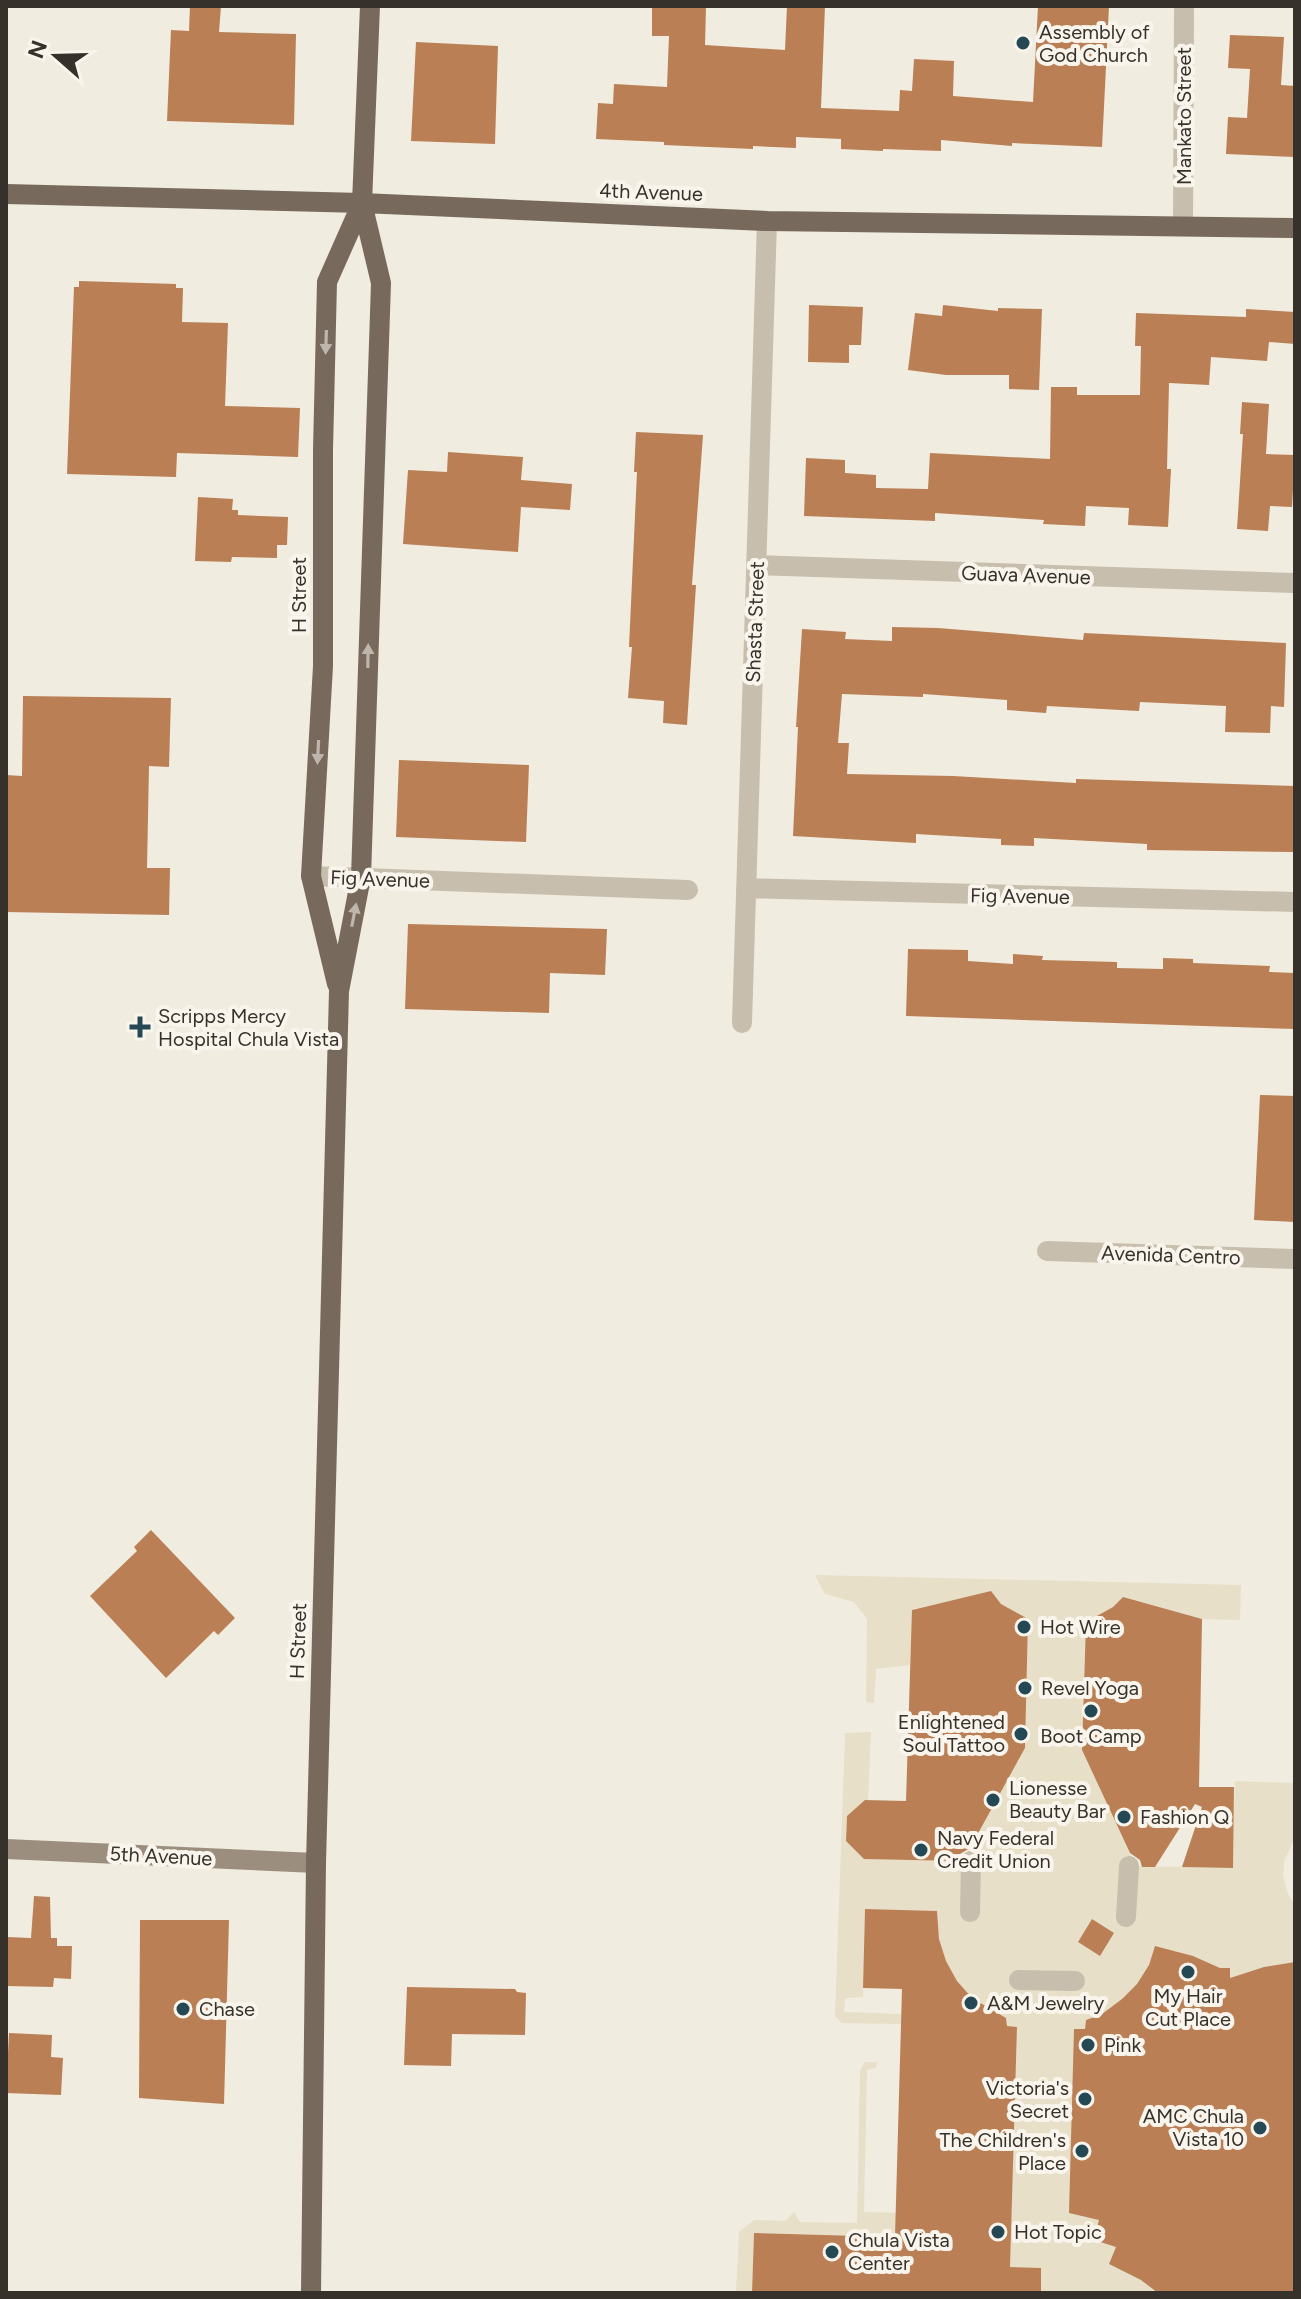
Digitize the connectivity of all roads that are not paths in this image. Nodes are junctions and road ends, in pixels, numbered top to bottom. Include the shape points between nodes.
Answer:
1 (370, 6) edge
2 (1184, 6) edge
3 (6, 194) edge
4 (362, 203) junction
5 (767, 221) junction
6 (1183, 226) junction
7 (1295, 228) edge
8 (756, 565) junction
9 (1295, 583) edge
10 (311, 876) junction
11 (361, 877) junction
12 (746, 888) junction
13 (688, 890) dead end
14 (1295, 902) edge
15 (339, 991) junction
16 (742, 1023) dead end
17 (1047, 1251) dead end
18 (1295, 1259) edge
19 (6, 1849) edge
20 (971, 1861) dead end
21 (316, 1863) junction
22 (1129, 1866) dead end
23 (970, 1912) dead end
24 (1126, 1917) dead end
25 (1019, 1980) dead end
26 (1075, 1981) dead end
27 (311, 2293) edge

1 - 4 main road, H Street
2 - 6 street, Mankato Street
3 - 4 main road, 4th Avenue
4 - 5 main road, 4th Avenue
4 -> 10 main road, H Street via 327,282 323,666
11 -> 4 main road, H Street via 381,283
5 - 6 main road, 4th Avenue
5 - 8 street, Shasta Street
6 - 7 main road, 4th Avenue
8 - 9 street, Guava Avenue
8 - 12 street, Shasta Street
10 - 11 street, Fig Avenue
10 - 15 main road, H Street
11 - 13 street, Fig Avenue
15 -> 11 main road, H Street
12 - 14 street, Fig Avenue
12 - 16 street, Shasta Street
15 - 21 main road, H Street
17 - 18 street, Avenida Centro
19 - 21 street, 5th Avenue
20 - 23 street
21 - 27 main road, H Street
22 - 24 street
25 - 26 street

